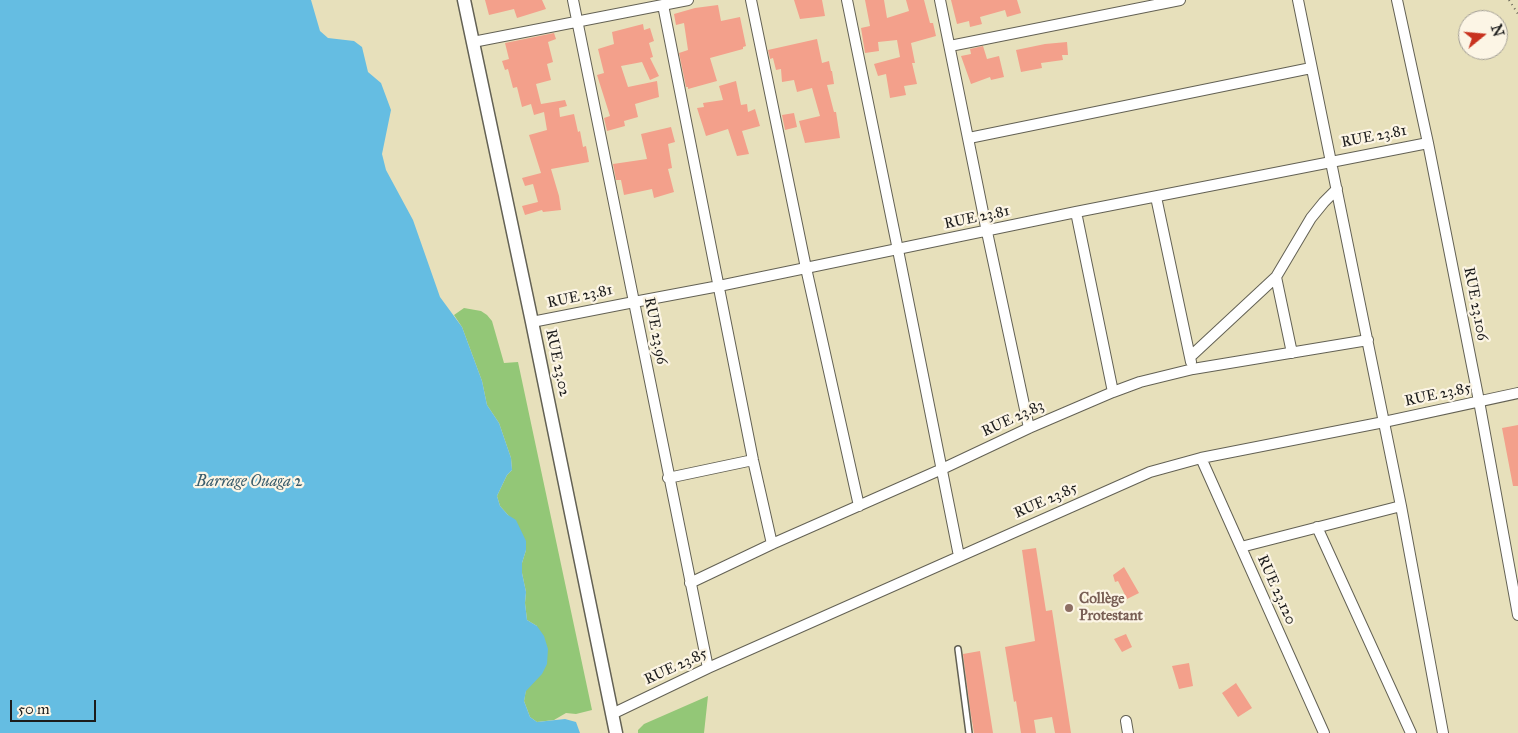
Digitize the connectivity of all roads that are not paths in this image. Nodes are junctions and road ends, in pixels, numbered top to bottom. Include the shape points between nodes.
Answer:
1 (464, 0) edge
2 (573, 0) edge
3 (688, 0) edge
4 (751, 0) edge
5 (847, 0) edge
6 (940, 0) edge
7 (1180, 0) edge
8 (1298, 0) edge
9 (1397, 0) edge
10 (663, 5) junction
11 (577, 22) junction
12 (473, 42) junction
13 (950, 46) junction
14 (1311, 68) junction
15 (968, 138) junction
16 (1428, 143) junction
17 (1331, 161) junction
18 (1337, 189) junction
19 (1156, 197) junction
20 (1076, 212) junction
21 (987, 232) junction
22 (898, 250) junction
23 (806, 268) junction
24 (1276, 277) junction
25 (719, 286) junction
26 (634, 302) junction
27 (532, 322) junction
28 (1368, 340) junction
29 (1292, 352) junction
30 (1190, 357) junction
31 (1193, 369) junction
32 (1113, 392) junction
33 (1518, 393) edge
34 (1480, 401) junction
35 (1384, 422) junction
36 (1030, 428) junction
37 (1201, 458) junction
38 (753, 460) junction
39 (942, 469) junction
40 (668, 478) junction
41 (859, 506) junction
42 (1401, 506) junction
43 (1317, 528) junction
44 (772, 544) junction
45 (1241, 547) junction
46 (959, 556) junction
47 (690, 583) junction
48 (1518, 615) edge
49 (958, 649) dead end
50 (708, 668) junction
51 (612, 714) junction
52 (1126, 721) dead end
53 (616, 733) edge
54 (969, 733) edge
55 (1128, 733) edge
56 (1324, 733) edge
57 (1411, 733) edge
58 (1443, 733) edge

1 - 12 street, RUE 23.02
2 - 11 street, RUE 23.96
3 - 10 street
4 - 23 street
5 - 22 street
6 - 13 street
7 - 13 street
8 - 14 street
9 - 16 street, RUE 23.106
10 - 11 street
10 - 25 street
11 - 12 street
11 - 26 street, RUE 23.96
12 - 27 street, RUE 23.02
13 - 15 street
14 - 15 street
14 - 17 street
15 - 21 street
16 - 17 street, RUE 23.81
16 - 34 street, RUE 23.106
17 - 18 street
17 - 19 street, RUE 23.81
18 - 24 street via 1315,214
18 - 28 street
19 - 20 street, RUE 23.81
19 - 30 street
20 - 21 street, RUE 23.81
20 - 32 street
21 - 22 street, RUE 23.81
21 - 36 street
22 - 23 street, RUE 23.81
22 - 39 street
23 - 25 street, RUE 23.81
23 - 41 street
24 - 29 street
24 - 30 street
25 - 26 street, RUE 23.81
25 - 38 street
26 - 27 street, RUE 23.81
26 - 40 street, RUE 23.96
27 - 51 street, RUE 23.02
28 - 29 street, RUE 23.83
28 - 35 street
29 - 31 street, RUE 23.83
30 - 31 street
31 - 32 street, RUE 23.83
32 - 36 street, RUE 23.83
33 - 34 street, RUE 23.85
34 - 35 street, RUE 23.85
34 - 48 street, RUE 23.106
35 - 37 street, RUE 23.85
35 - 42 street
36 - 39 street, RUE 23.83
37 - 45 street, RUE 23.120
37 - 46 street, RUE 23.85 via 1141,476
38 - 40 street
38 - 44 street
39 - 41 street, RUE 23.83
39 - 46 street
40 - 47 street, RUE 23.96
41 - 44 street, RUE 23.83
42 - 43 street
42 - 58 street
43 - 45 street
43 - 57 street
44 - 47 street, RUE 23.83
45 - 56 street, RUE 23.120
46 - 50 street, RUE 23.85
47 - 50 street, RUE 23.96
49 - 54 lane
50 - 51 street, RUE 23.85
51 - 53 street, RUE 23.02
52 - 55 street

